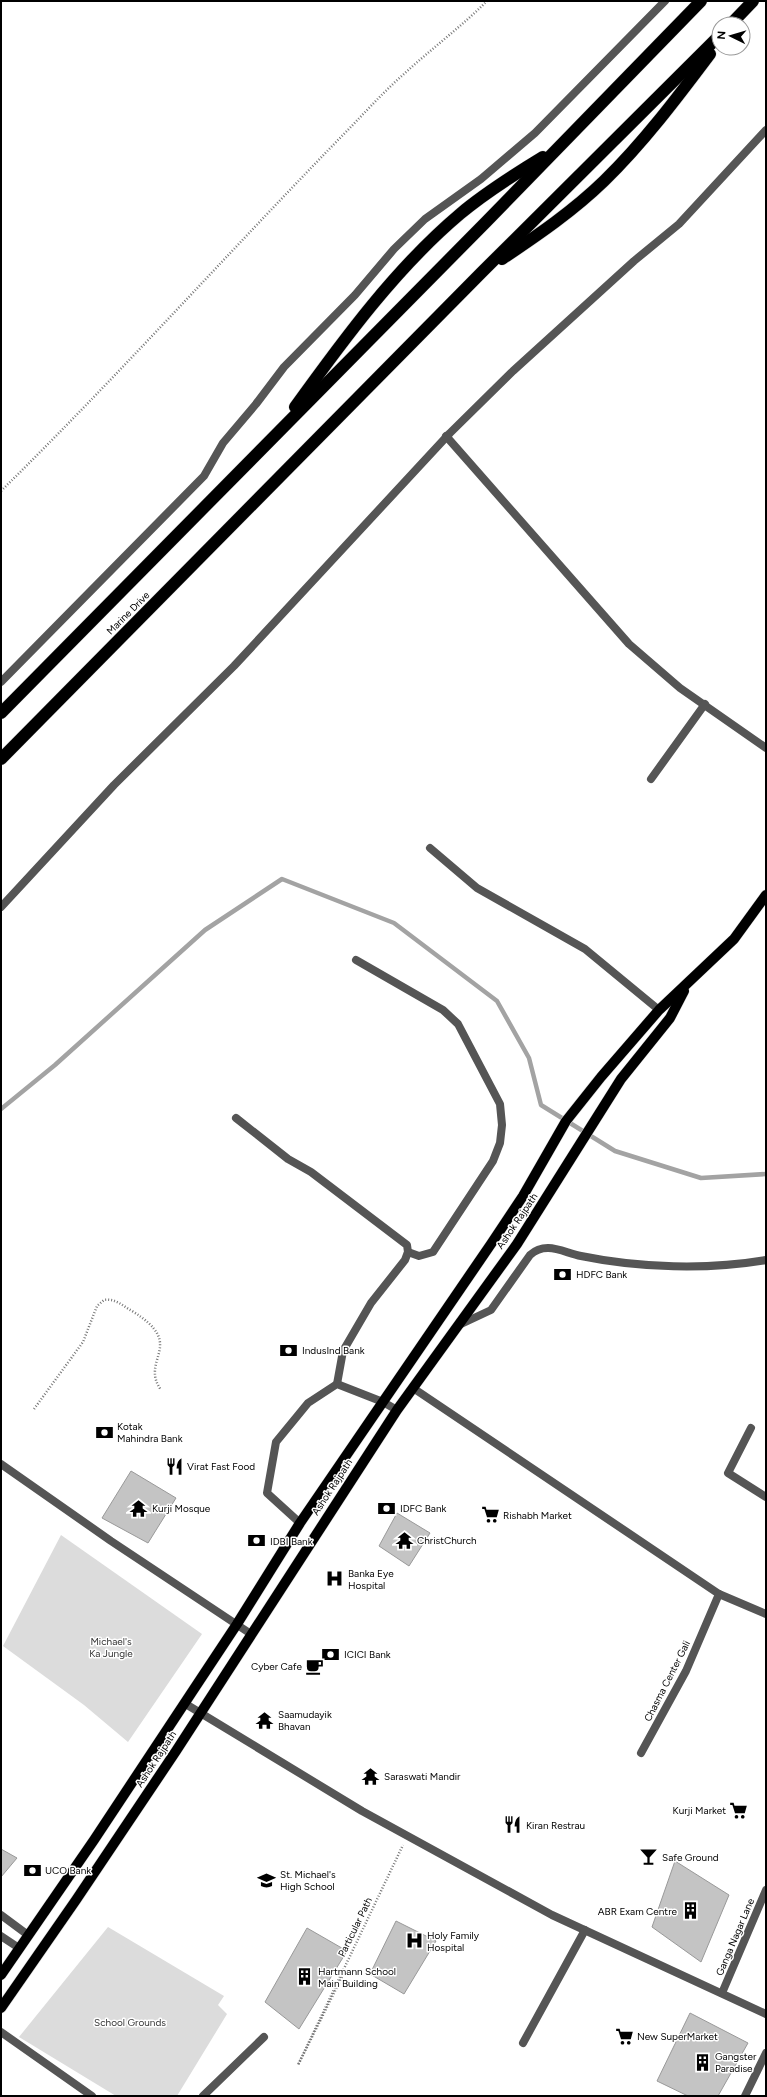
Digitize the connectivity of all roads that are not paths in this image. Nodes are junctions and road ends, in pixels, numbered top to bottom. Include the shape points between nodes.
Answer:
1 (665, 1) edge
2 (701, 1) edge
3 (753, 1) edge
4 (739, 16) edge
5 (711, 44) edge
6 (711, 52) edge
7 (766, 130) edge
8 (559, 147) junction
9 (482, 272) junction
10 (446, 436) junction
11 (273, 438) junction
12 (1, 682) edge
13 (705, 704) junction
14 (1, 713) edge
15 (766, 748) edge
16 (1, 759) edge
17 (651, 779) dead end
18 (430, 848) dead end
19 (766, 894) edge
20 (1, 907) edge
21 (356, 960) dead end
22 (688, 984) junction
23 (659, 1010) junction
24 (236, 1118) dead end
25 (408, 1252) junction
26 (766, 1260) edge
27 (458, 1325) junction
28 (406, 1370) junction
29 (337, 1384) junction
30 (416, 1384) junction
31 (383, 1402) junction
32 (397, 1410) junction
33 (751, 1428) dead end
34 (355, 1444) junction
35 (369, 1452) junction
36 (1, 1464) edge
37 (766, 1497) edge
38 (300, 1523) junction
39 (719, 1594) junction
40 (766, 1614) edge
41 (237, 1624) junction
42 (251, 1634) junction
43 (184, 1703) junction
44 (200, 1713) junction
45 (641, 1753) dead end
46 (766, 1890) edge
47 (1, 1915) edge
48 (585, 1930) junction
49 (28, 1935) junction
50 (1, 1936) edge
51 (19, 1948) junction
52 (1, 1975) edge
53 (722, 1992) junction
54 (1, 2008) edge
55 (766, 2014) edge
56 (1, 2032) edge
57 (264, 2037) dead end
58 (523, 2043) dead end
59 (766, 2054) edge
60 (92, 2096) edge
61 (203, 2096) edge
62 (745, 2096) edge

1 - 12 street via 535,133 481,180 425,218 394,249 355,295 284,367 223,443 204,476
2 - 8 highway
3 - 4 highway
5 - 9 highway
6 - 9 highway via 651,129 604,180 545,231
7 - 10 street via 679,224 524,360
8 - 11 highway
8 - 11 highway via 508,178 466,209 419,253 373,304
9 - 16 highway, Marine Drive
10 - 13 street via 629,644 680,688
10 - 20 street via 234,666 114,785
11 - 14 highway, Marine Drive
13 - 15 street
13 - 17 street
18 - 23 street via 477,888 585,949
19 - 22 main road, Ashok Rajpath via 734,940
21 - 25 street via 443,1010 458,1024 500,1104 500,1143 493,1161 433,1252 419,1256
22 - 23 main road, Ashok Rajpath
22 - 27 main road, Ashok Rajpath via 670,1018 622,1079 517,1244
23 - 28 main road, Ashok Rajpath via 566,1121 523,1196
24 - 25 street via 407,1245
25 - 29 street via 405,1260 371,1303 343,1351
26 - 27 street via 687,1266 608,1261 551,1248 538,1248 530,1255 491,1310
27 - 30 main road, Ashok Rajpath
28 - 30 main road
28 - 31 main road, Ashok Rajpath
29 - 31 street
29 - 38 street via 308,1403 276,1442 266,1493
30 - 32 main road, Ashok Rajpath
30 - 39 street
31 - 32 street
31 - 34 main road, Ashok Rajpath
32 - 35 main road, Ashok Rajpath
33 - 37 street via 728,1473
34 - 35 main road
34 - 38 main road, Ashok Rajpath
35 - 42 main road, Ashok Rajpath
36 - 41 street via 111,1541
38 - 41 main road, Ashok Rajpath
39 - 40 street
39 - 45 street, Chasma Center Gali via 686,1671
41 - 42 street
41 - 43 main road, Ashok Rajpath
42 - 44 main road, Ashok Rajpath
43 - 44 street
43 - 49 main road, Ashok Rajpath
44 - 48 street via 362,1811 552,1915
44 - 54 main road, Ashok Rajpath
46 - 53 street, Ganga Nagar Lane
47 - 49 street
48 - 53 street
48 - 58 street
49 - 51 main road, Ashok Rajpath
50 - 51 street
51 - 52 main road, Ashok Rajpath
53 - 55 street
56 - 60 street
57 - 61 street
59 - 62 street

